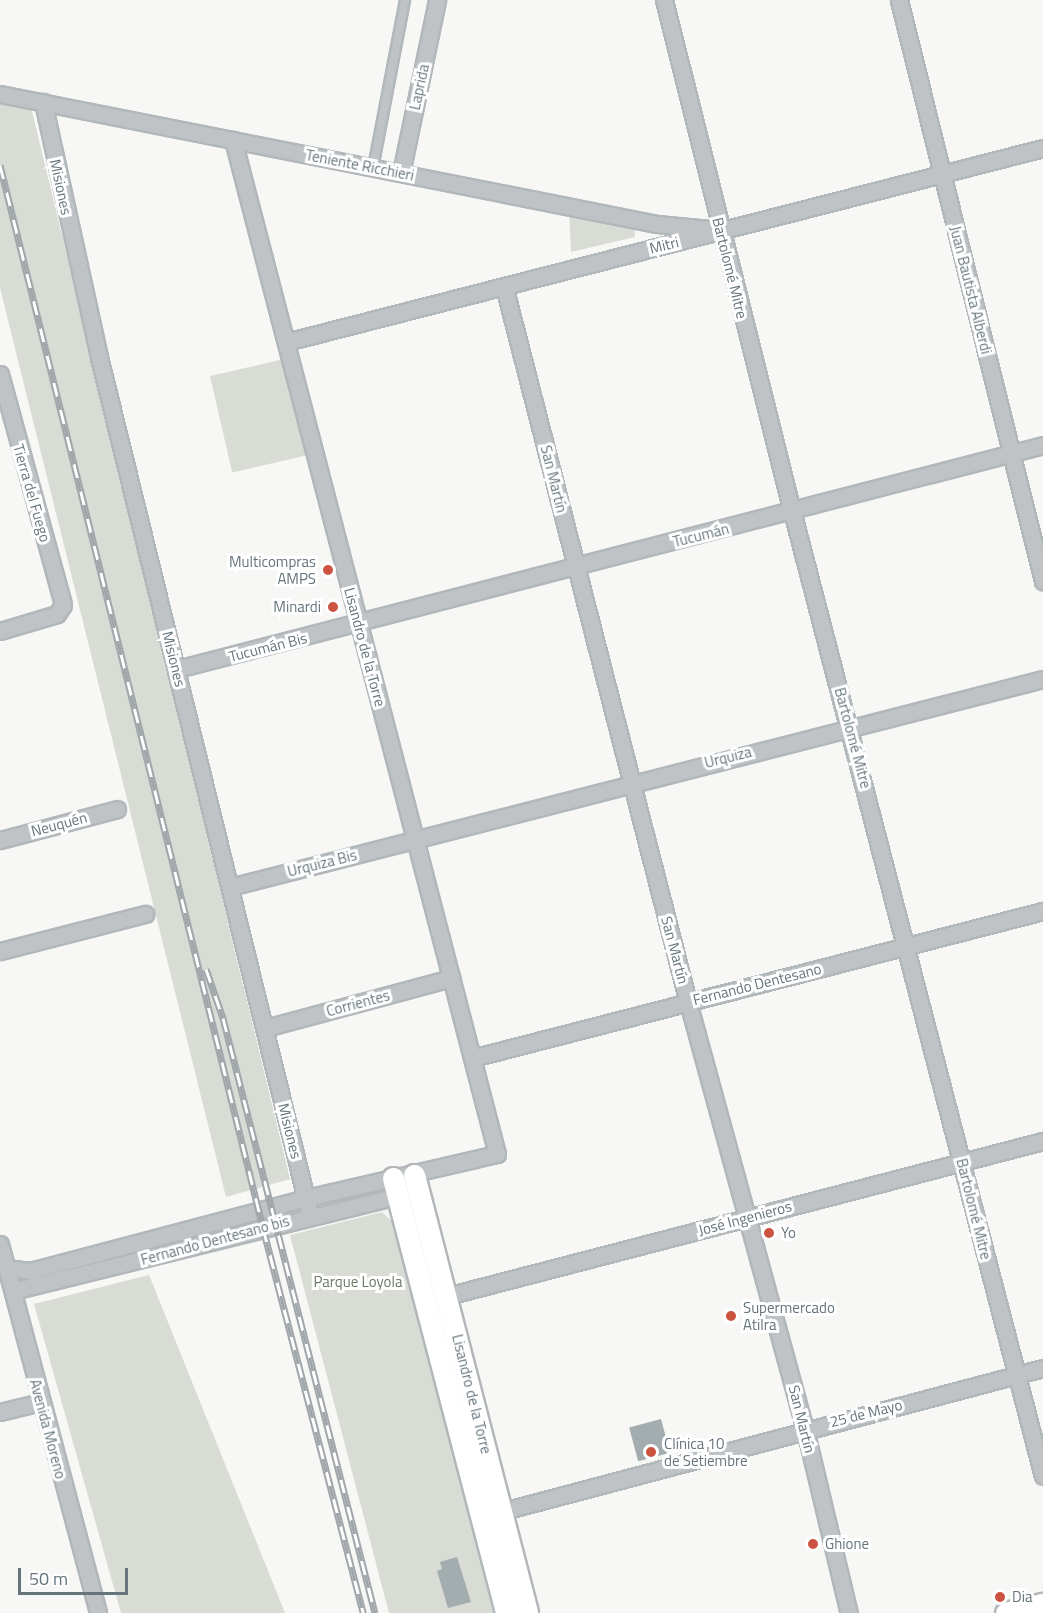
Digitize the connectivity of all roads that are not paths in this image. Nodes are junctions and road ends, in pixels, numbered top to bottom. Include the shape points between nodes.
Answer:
1 (405, 0) edge
2 (437, 0) edge
3 (664, 0) edge
4 (899, 0) edge
5 (0, 94) edge
6 (43, 102) junction
7 (233, 140) junction
8 (1043, 148) edge
9 (373, 168) junction
10 (401, 173) junction
11 (942, 174) junction
12 (721, 231) junction
13 (504, 286) junction
14 (286, 342) junction
15 (0, 374) edge
16 (6, 424) edge
17 (1043, 445) edge
18 (1011, 453) junction
19 (792, 511) junction
20 (576, 567) junction
21 (1043, 581) edge
22 (359, 624) junction
23 (0, 631) edge
24 (177, 669) junction
25 (1043, 679) edge
26 (850, 727) junction
27 (631, 782) junction
28 (117, 809) dead end
29 (0, 840) edge
30 (415, 840) junction
31 (230, 887) junction
32 (1043, 911) edge
33 (145, 914) dead end
34 (906, 946) junction
35 (0, 951) edge
36 (451, 978) junction
37 (688, 1002) junction
38 (265, 1028) junction
39 (472, 1058) junction
40 (1043, 1141) edge
41 (962, 1162) junction
42 (406, 1185) junction
43 (306, 1198) junction
44 (310, 1215) junction
45 (748, 1217) junction
46 (0, 1244) edge
47 (6, 1268) junction
48 (13, 1291) junction
49 (447, 1296) junction
50 (1043, 1368) edge
51 (1017, 1374) junction
52 (41, 1402) junction
53 (0, 1412) edge
54 (805, 1429) junction
55 (1043, 1476) edge
56 (492, 1514) junction
57 (1043, 1604) edge
58 (98, 1613) edge
59 (506, 1613) edge
60 (527, 1613) edge
61 (849, 1613) edge
62 (1006, 1613) edge

1 - 9 lane
2 - 10 street, Laprida
3 - 12 street, Bartolomé Mitre
4 - 11 street, Juan Bautista Alberdi
5 - 6 street, Teniente Ricchieri
6 - 7 street, Teniente Ricchieri
6 - 24 street, Misiones via 99,357
7 - 9 street, Teniente Ricchieri
7 - 14 street, Lisandro de la Torre
8 - 11 street, Mitri
9 - 10 street, Teniente Ricchieri
10 - 12 street, Teniente Ricchieri via 657,224
11 - 12 street, Mitri
11 - 18 street, Juan Bautista Alberdi
12 - 13 street, Mitri
12 - 19 street, Bartolomé Mitre
13 - 14 street, Mitri
13 - 20 street, San Martín
14 - 22 street, Lisandro de la Torre
15 - 16 street, Tierra del Fuego
16 - 23 street, Tierra del Fuego via 61,596 61,612
17 - 18 street, Tucumán
18 - 19 street, Tucumán
18 - 21 street, Juan Bautista Alberdi
19 - 20 street, Tucumán
19 - 26 street, Bartolomé Mitre
20 - 22 street, Tucumán
20 - 27 street, San Martín
22 - 24 street, Tucumán Bis
22 - 30 street, Lisandro de la Torre
24 - 31 street, Misiones
25 - 26 street, Urquiza
26 - 27 street, Urquiza
26 - 34 street, Bartolomé Mitre
27 - 30 street, Urquiza
27 - 37 street, San Martín
28 - 29 street, Neuquén
30 - 31 street, Urquiza Bis
30 - 36 street, Lisandro de la Torre
31 - 38 street, Misiones
32 - 34 street, Fernando Dentesano
33 - 35 street
34 - 37 street, Fernando Dentesano
34 - 41 street, Bartolomé Mitre
36 - 38 street, Corrientes
36 - 39 street, Lisandro de la Torre
37 - 39 street, Fernando Dentesano
37 - 45 street, San Martín
38 - 43 street, Misiones
39 - 42 street, Lisandro de la Torre via 497,1154
40 - 41 street, José Ingenieros
41 - 45 street, José Ingenieros
41 - 51 street, Bartolomé Mitre
42 - 43 street, Fernando Dentesano bis
42 - 44 street, Fernando Dentesano bis
42 - 49 street, Lisandro de la Torre
42 - 56 street, Lisandro de la Torre
43 - 44 street, Misiones
43 - 47 street, Fernando Dentesano bis via 30,1270
44 - 48 street, Fernando Dentesano bis
45 - 49 street, José Ingenieros
45 - 54 street, San Martín
46 - 47 street, Avenida Moreno
47 - 48 street, Avenida Moreno
48 - 52 street, Avenida Moreno
49 - 56 street, Lisandro de la Torre
50 - 51 street, 25 de Mayo
51 - 54 street, 25 de Mayo
51 - 55 street, Bartolomé Mitre
52 - 53 street
52 - 58 street, Avenida Moreno
54 - 56 street, 25 de Mayo
54 - 61 street, San Martín
56 - 59 street, Lisandro de la Torre
56 - 60 street, Lisandro de la Torre
57 - 62 street

